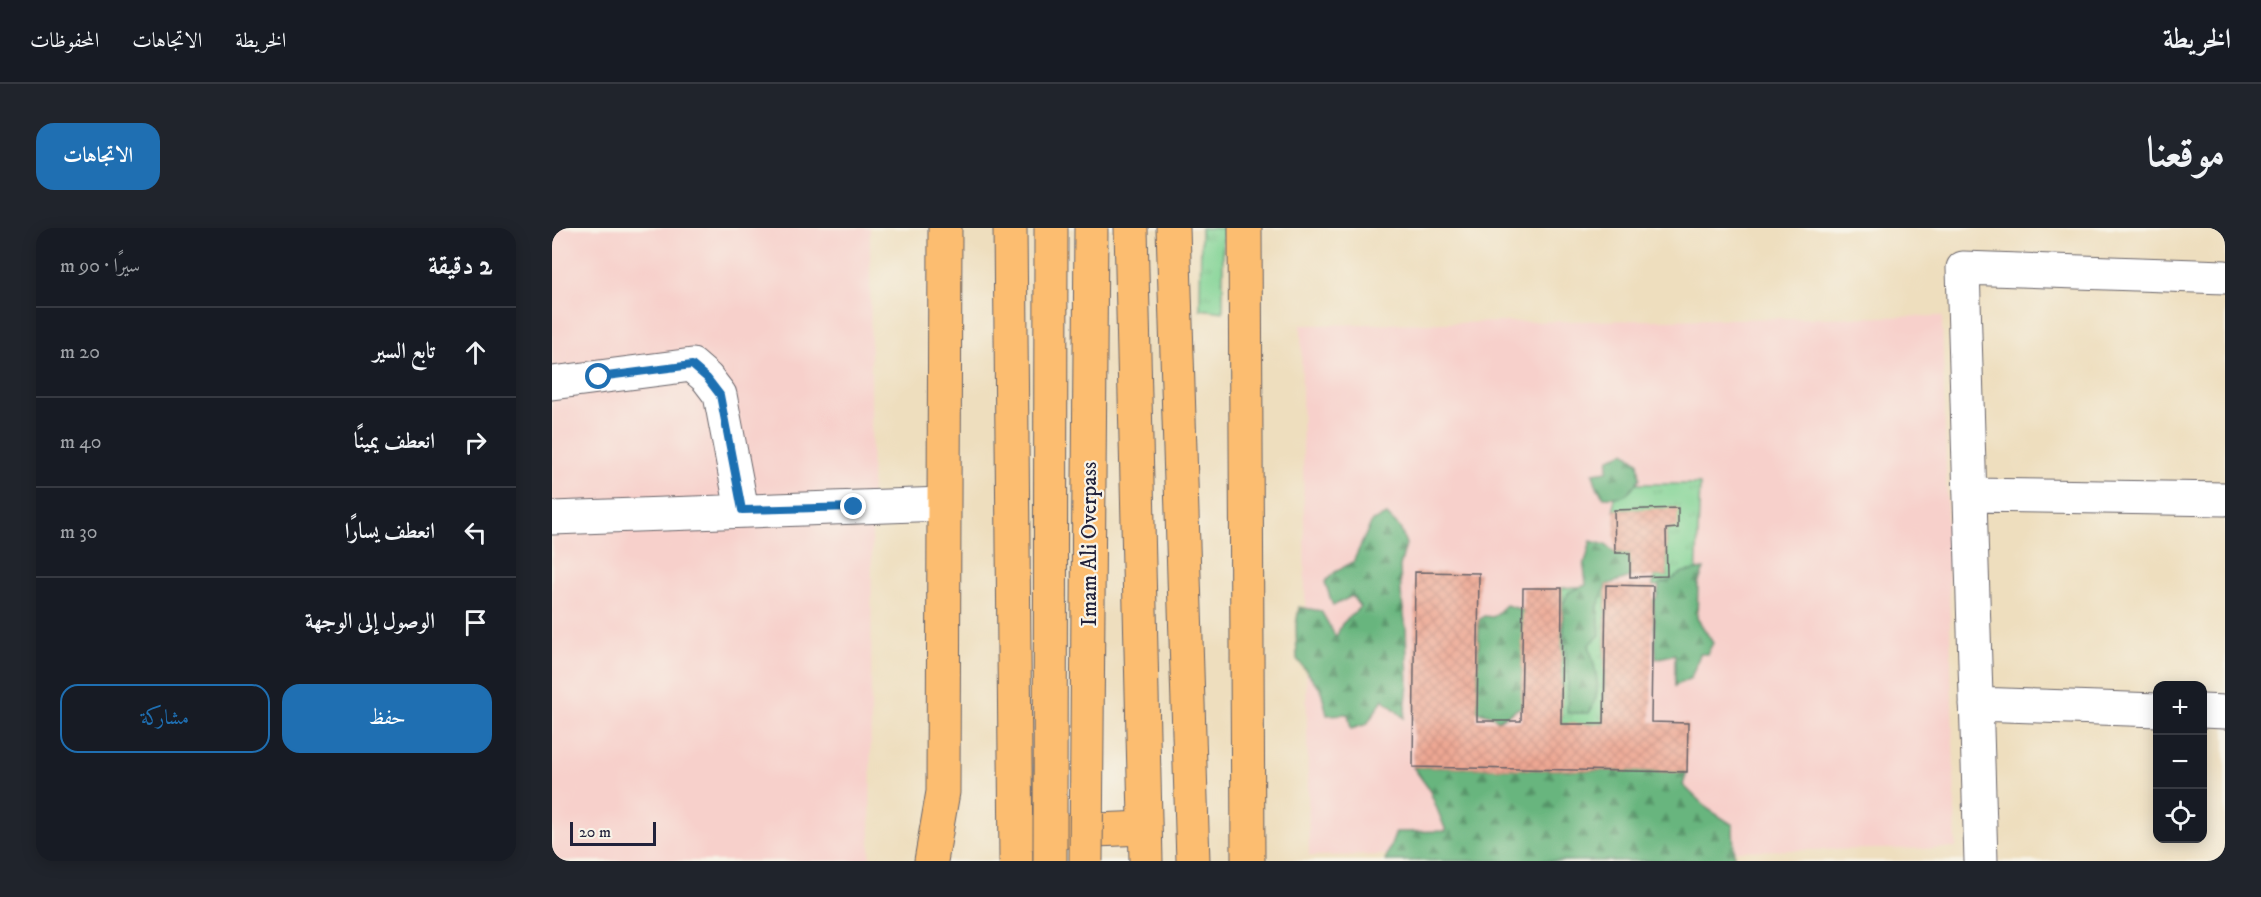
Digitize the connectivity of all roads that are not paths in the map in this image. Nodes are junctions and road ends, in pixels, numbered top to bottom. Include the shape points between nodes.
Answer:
1 (945, 228) edge
2 (1010, 228) edge
3 (1051, 228) edge
4 (1091, 228) edge
5 (1131, 228) edge
6 (1173, 228) edge
7 (1245, 228) edge
8 (2225, 277) edge
9 (552, 383) edge
10 (1970, 495) junction
11 (2225, 499) edge
12 (943, 504) junction
13 (742, 510) junction
14 (552, 518) edge
15 (1976, 704) junction
16 (2153, 710) edge
17 (2207, 711) edge
18 (2225, 712) edge
19 (1145, 828) junction
20 (1016, 847) edge
21 (930, 861) edge
22 (1050, 861) edge
23 (1086, 861) edge
24 (1146, 861) edge
25 (1193, 861) edge
26 (1248, 861) edge
27 (1981, 861) edge

1 - 12 main road
2 - 20 main road
3 - 22 main road, Imam Ali Overpass, bridge
4 - 23 main road, Imam Ali Overpass, bridge
5 - 19 main road
6 - 25 main road
7 - 26 main road
8 - 10 street via 1963,268
9 - 13 street via 692,365 720,395
10 - 11 street
10 - 15 street
12 - 13 street
12 - 21 main road via 943,792
13 - 14 street
15 - 16 street
15 - 27 street
17 - 18 street
19 - 20 main road
19 - 24 main road

